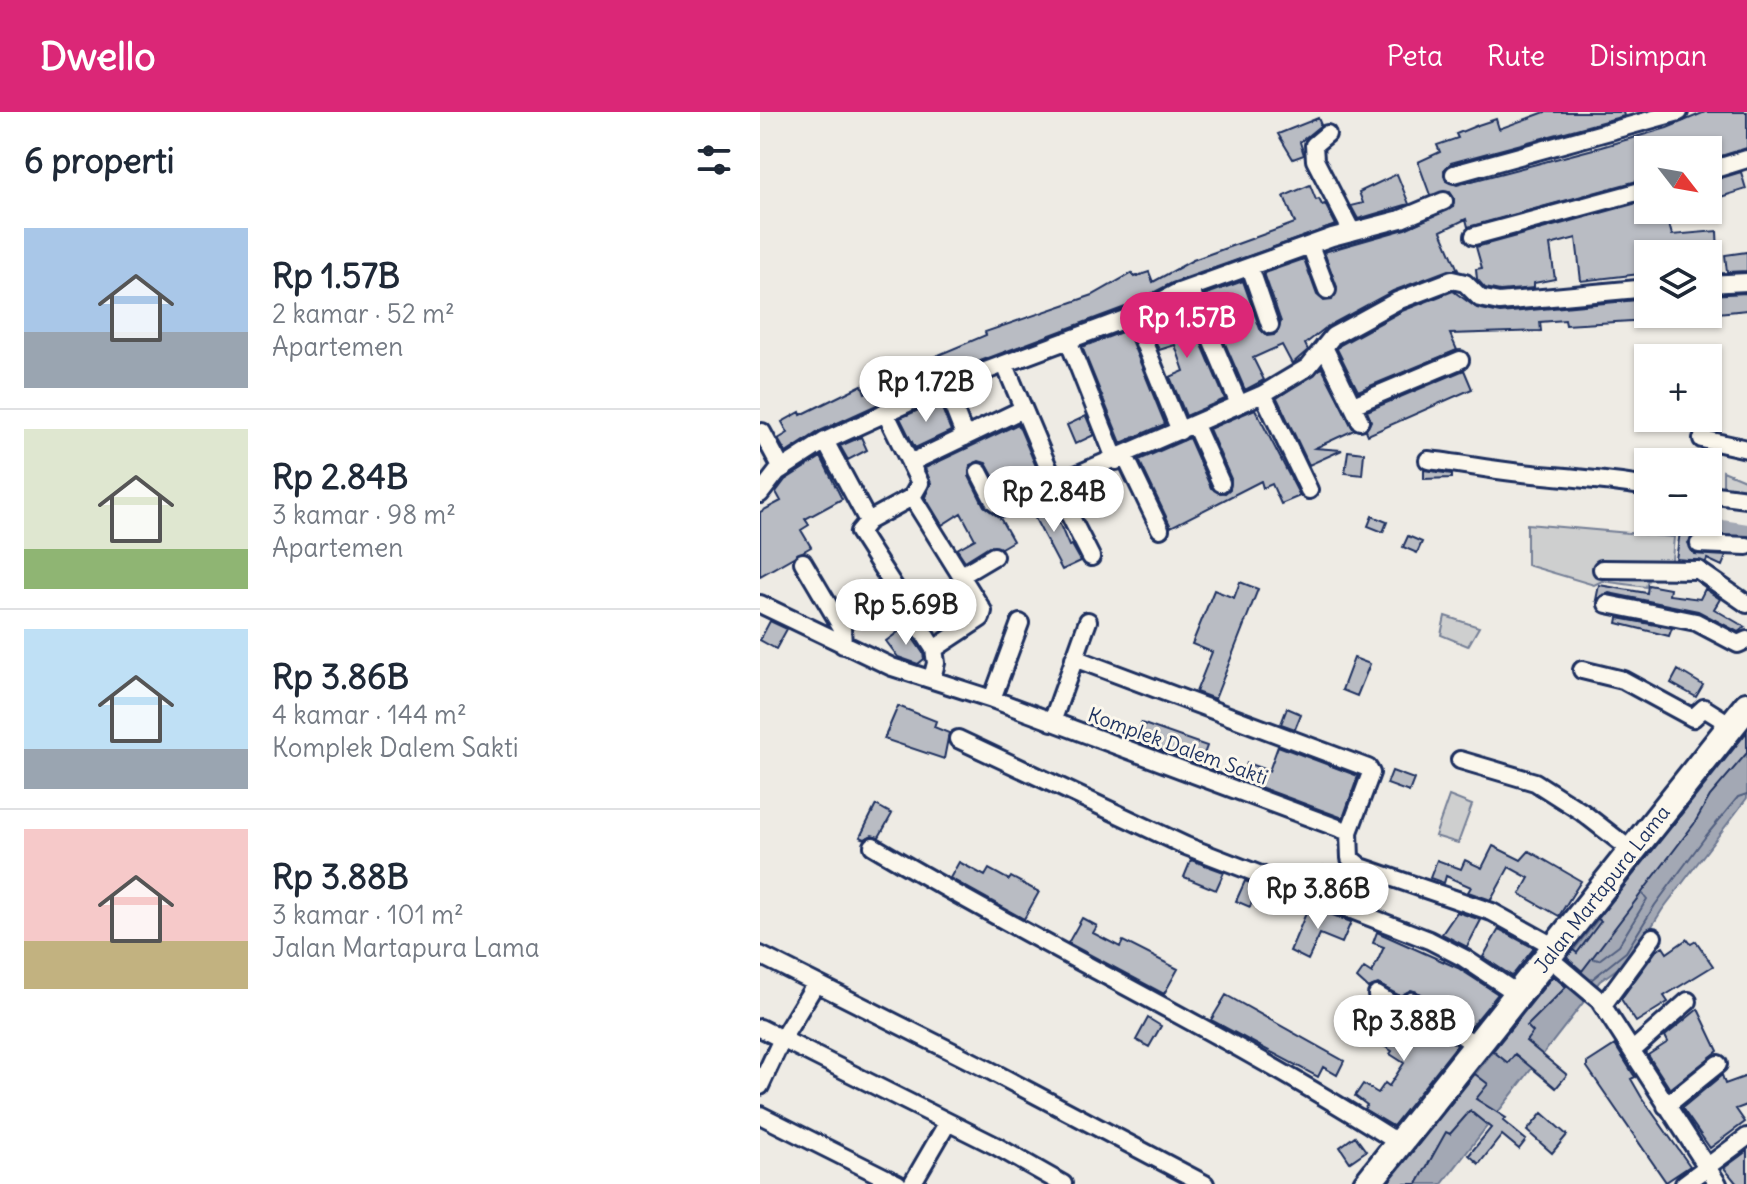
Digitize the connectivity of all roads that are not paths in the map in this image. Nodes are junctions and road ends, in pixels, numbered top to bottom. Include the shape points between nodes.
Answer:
1 (1679, 112) edge
2 (1327, 134) dead end
3 (1747, 159) edge
4 (1722, 167) edge
5 (1454, 174) dead end
6 (1634, 193) edge
7 (1444, 201) dead end
8 (1352, 232) junction
9 (1474, 236) dead end
10 (1310, 245) junction
11 (1250, 267) junction
12 (1747, 282) edge
13 (1722, 283) edge
14 (1190, 289) junction
15 (1634, 289) edge
16 (1327, 290) dead end
17 (1133, 316) junction
18 (1270, 325) dead end
19 (1068, 340) junction
20 (1324, 347) junction
21 (1460, 360) dead end
22 (1005, 365) junction
23 (945, 386) junction
24 (1263, 394) junction
25 (1239, 404) junction
26 (1353, 405) junction
27 (1023, 409) junction
28 (885, 412) junction
29 (1360, 421) dead end
30 (1188, 428) junction
31 (762, 432) dead end
32 (965, 437) junction
33 (1702, 439) dead end
34 (825, 441) junction
35 (1747, 449) edge
36 (1120, 459) junction
37 (1428, 460) dead end
38 (910, 463) junction
39 (782, 469) junction
40 (979, 472) dead end
41 (1221, 483) dead end
42 (1057, 484) junction
43 (1634, 484) edge
44 (1309, 490) dead end
45 (760, 494) edge
46 (1722, 496) edge
47 (912, 497) junction
48 (1747, 499) edge
49 (868, 521) junction
50 (1160, 529) dead end
51 (1699, 544) dead end
52 (1747, 546) edge
53 (994, 556) dead end
54 (1091, 557) dead end
55 (803, 562) dead end
56 (1602, 569) dead end
57 (962, 575) junction
58 (760, 604) edge
59 (1607, 604) dead end
60 (1747, 604) edge
61 (1088, 621) dead end
62 (1020, 623) dead end
63 (1747, 640) edge
64 (843, 645) junction
65 (934, 649) junction
66 (1074, 658) junction
67 (1582, 670) dead end
68 (932, 678) junction
69 (992, 699) junction
70 (1739, 716) edge
71 (1052, 722) junction
72 (958, 739) dead end
73 (1460, 760) dead end
74 (1349, 832) junction
75 (873, 846) dead end
76 (1632, 851) junction
77 (1653, 937) dead end
78 (760, 955) edge
79 (1553, 956) junction
80 (816, 983) junction
81 (1518, 994) junction
82 (1377, 995) dead end
83 (1688, 1001) dead end
84 (1601, 1003) junction
85 (760, 1028) edge
86 (782, 1039) junction
87 (1477, 1046) junction
88 (1632, 1051) junction
89 (1718, 1064) dead end
90 (760, 1086) edge
91 (1666, 1106) junction
92 (760, 1115) edge
93 (948, 1122) junction
94 (1747, 1137) edge
95 (1399, 1143) junction
96 (1705, 1167) junction
97 (1180, 1178) edge
98 (898, 1184) edge
99 (912, 1184) edge
100 (1063, 1184) edge
101 (1205, 1184) edge
102 (1367, 1184) edge
103 (1684, 1184) edge
104 (1718, 1184) edge

1 - 5 street
2 - 8 street via 1314,145 1315,160
3 - 4 street
6 - 9 street
7 - 8 street
8 - 10 street
10 - 11 street
10 - 16 street
11 - 14 street
11 - 18 street
12 - 13 street
14 - 17 street
14 - 25 street
15 - 20 street via 1499,302 1480,298 1465,283 1452,280 1347,326
17 - 19 street
17 - 30 street
19 - 22 street
19 - 36 street
20 - 24 street via 1308,367
20 - 26 street
21 - 26 street
22 - 23 street
22 - 27 street
23 - 28 street
23 - 32 street
24 - 25 street
24 - 44 street
25 - 30 street
26 - 29 street
27 - 32 street
27 - 42 street
28 - 34 street
28 - 38 street
30 - 36 street
30 - 41 street
31 - 39 street
32 - 38 street
33 - 35 street
34 - 39 street
34 - 49 street
36 - 42 street
36 - 50 street
37 - 43 street
38 - 47 street via 920,483
39 - 45 street
40 - 42 street via 1002,507
42 - 54 street
46 - 48 street
47 - 49 street
47 - 57 street
49 - 65 street via 859,532
51 - 52 street
53 - 57 street
55 - 64 street via 842,628
56 - 60 street via 1698,570
57 - 65 street via 983,611 981,618
58 - 64 street, Komplek Dalem Sakti
59 - 63 street via 1696,622 1738,644
61 - 66 street
62 - 69 street
64 - 68 street, Komplek Dalem Sakti
65 - 68 street
66 - 71 street
66 - 74 street via 1368,768 1371,773
67 - 70 street via 1623,680 1693,718 1704,708
68 - 69 street, Komplek Dalem Sakti
69 - 71 street, Komplek Dalem Sakti
70 - 76 main road, Jalan Martapura Lama
71 - 74 street, Komplek Dalem Sakti
72 - 81 street via 1186,846 1429,940
73 - 76 street via 1535,782
74 - 79 street via 1350,858 1361,867 1492,912
75 - 95 street via 1259,1058
76 - 79 main road, Jalan Martapura Lama
77 - 84 street
78 - 80 street
79 - 81 main road, Jalan Martapura Lama
79 - 84 street
80 - 86 street
80 - 97 street
81 - 87 main road, Jalan Martapura Lama
82 - 87 street via 1400,1009 1412,1001
83 - 88 street
84 - 88 street
85 - 86 street
86 - 90 street
86 - 93 street
87 - 95 main road, Jalan Martapura Lama
88 - 91 street
89 - 91 street
91 - 96 street
92 - 98 street
93 - 99 street
93 - 100 street
94 - 96 street
95 - 102 main road, Jalan Martapura Lama
96 - 103 street
96 - 104 street
97 - 101 street

